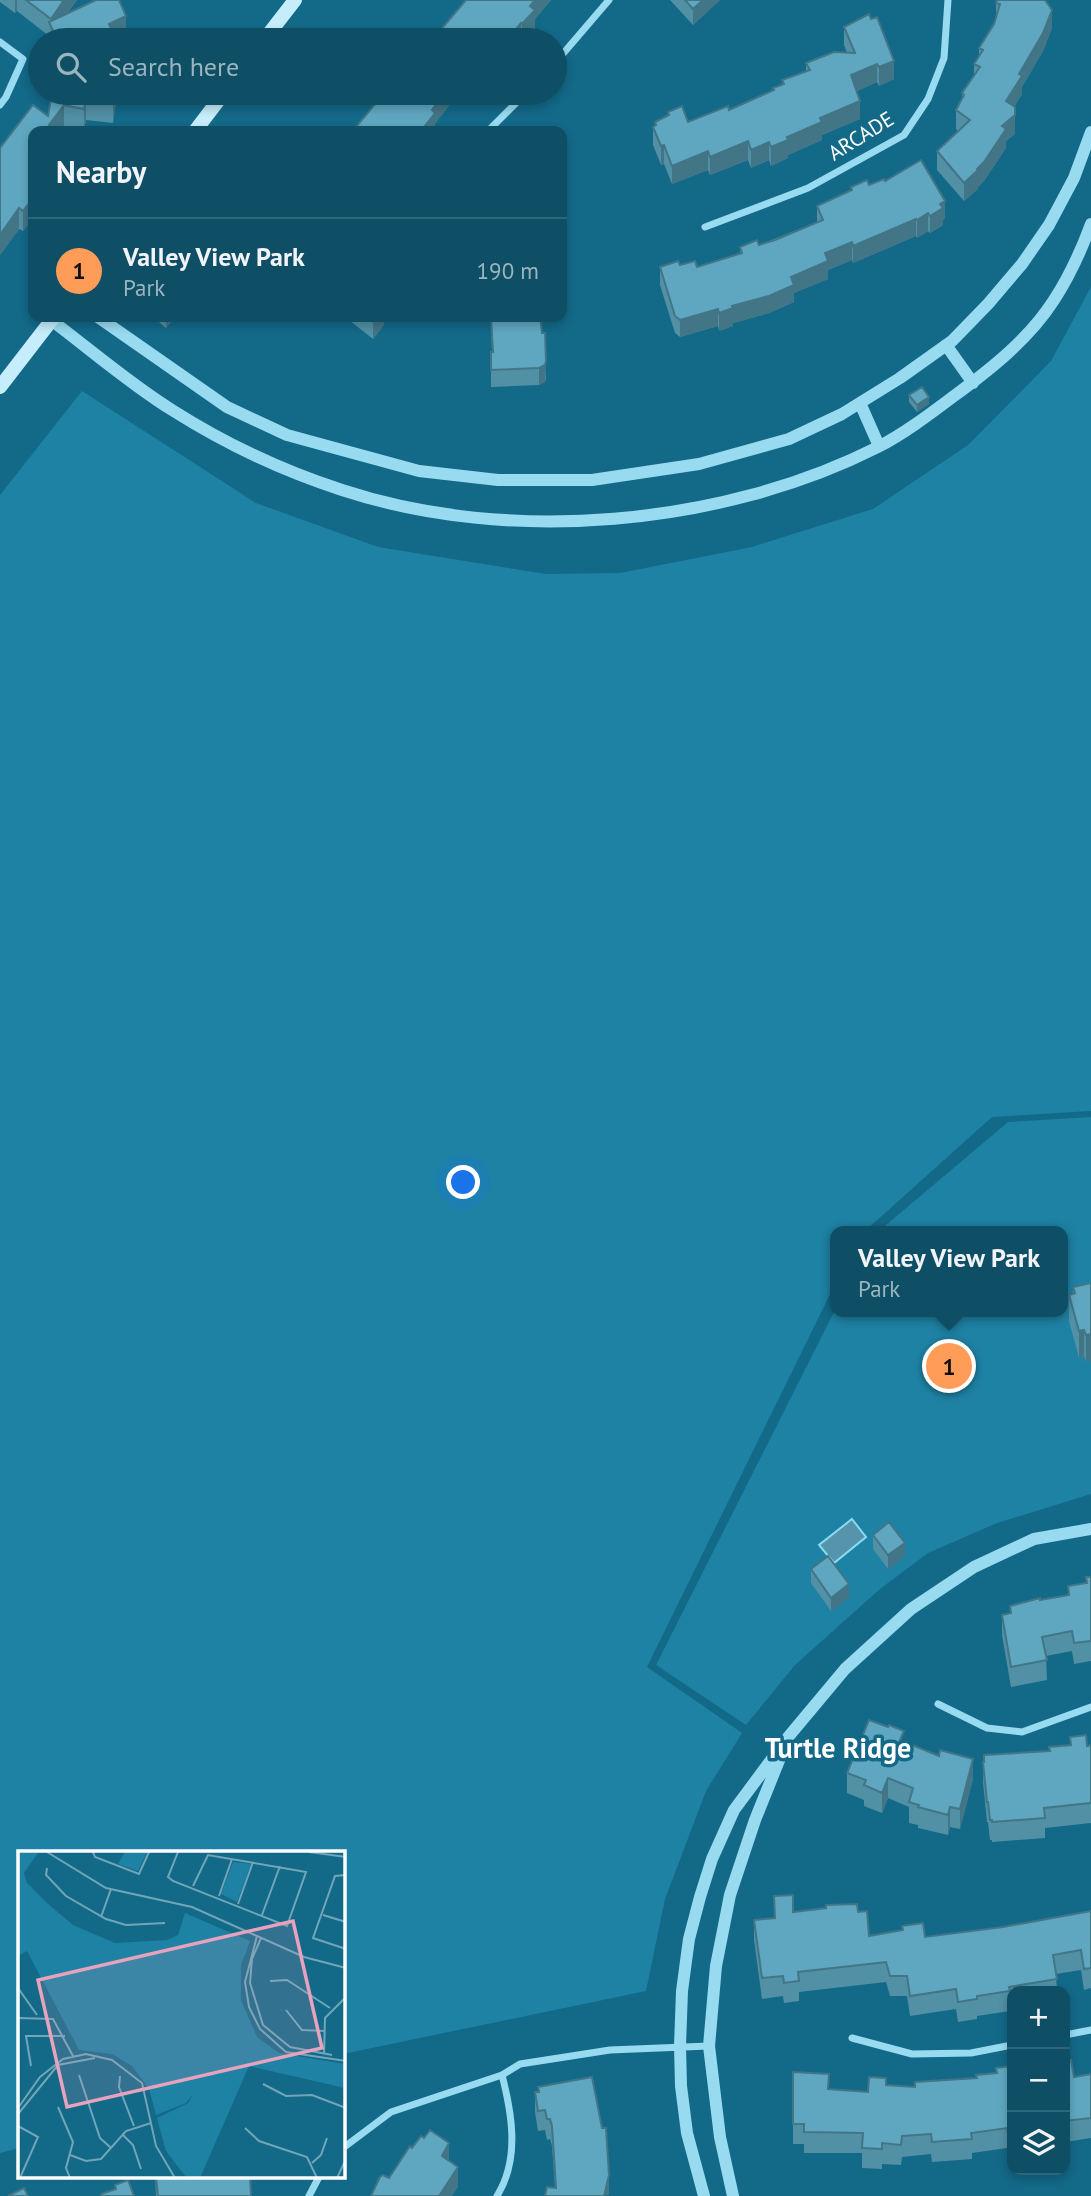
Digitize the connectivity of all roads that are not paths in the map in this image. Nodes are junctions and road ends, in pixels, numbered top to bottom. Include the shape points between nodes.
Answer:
1 (295, 0) edge
2 (609, 0) edge
3 (948, 0) edge
4 (273, 28) edge
5 (0, 41) edge
6 (567, 49) edge
7 (0, 105) edge
8 (215, 105) edge
9 (514, 105) edge
10 (199, 126) edge
11 (493, 126) edge
12 (1091, 132) edge
13 (1091, 225) edge
14 (705, 226) dead end
15 (49, 322) edge
16 (57, 322) edge
17 (106, 322) edge
18 (946, 345) junction
19 (973, 383) junction
20 (0, 387) edge
21 (860, 403) junction
22 (879, 446) junction
23 (1091, 1529) edge
24 (938, 1704) dead end
25 (1091, 1707) edge
26 (789, 1737) junction
27 (1091, 2030) edge
28 (1070, 2034) edge
29 (852, 2038) dead end
30 (680, 2046) junction
31 (709, 2046) junction
32 (1007, 2046) edge
33 (502, 2075) junction
34 (345, 2146) edge
35 (318, 2178) edge
36 (309, 2196) edge
37 (497, 2196) edge
38 (704, 2196) edge
39 (733, 2196) edge

1 - 4 main road
2 - 6 street
3 - 14 street, ARCADE via 944,58 928,99 904,135 808,188
5 - 7 street via 23,59
8 - 10 main road
9 - 11 street
12 - 18 street via 1049,225 988,304
13 - 19 street via 1052,303 1023,339
15 - 20 main road
16 - 22 street via 125,378 233,444 342,491 465,517 568,521 662,513 769,489
17 - 21 street via 227,407 287,435 419,471 498,480 592,480 699,464 789,439
18 - 19 street
18 - 21 street
19 - 22 street
21 - 22 street
23 - 26 street via 1034,1539 974,1567 911,1609 845,1669
24 - 25 street via 987,1728 1022,1732
26 - 30 street via 734,1810 712,1858 689,1939
26 - 31 street via 730,1895 716,1966
27 - 28 street
29 - 32 street via 912,2054 971,2053
30 - 31 street
30 - 33 street via 610,2050 520,2064
30 - 38 street via 687,2133
31 - 39 street via 720,2137
33 - 34 street via 391,2112
33 - 37 street via 513,2141
35 - 36 street

